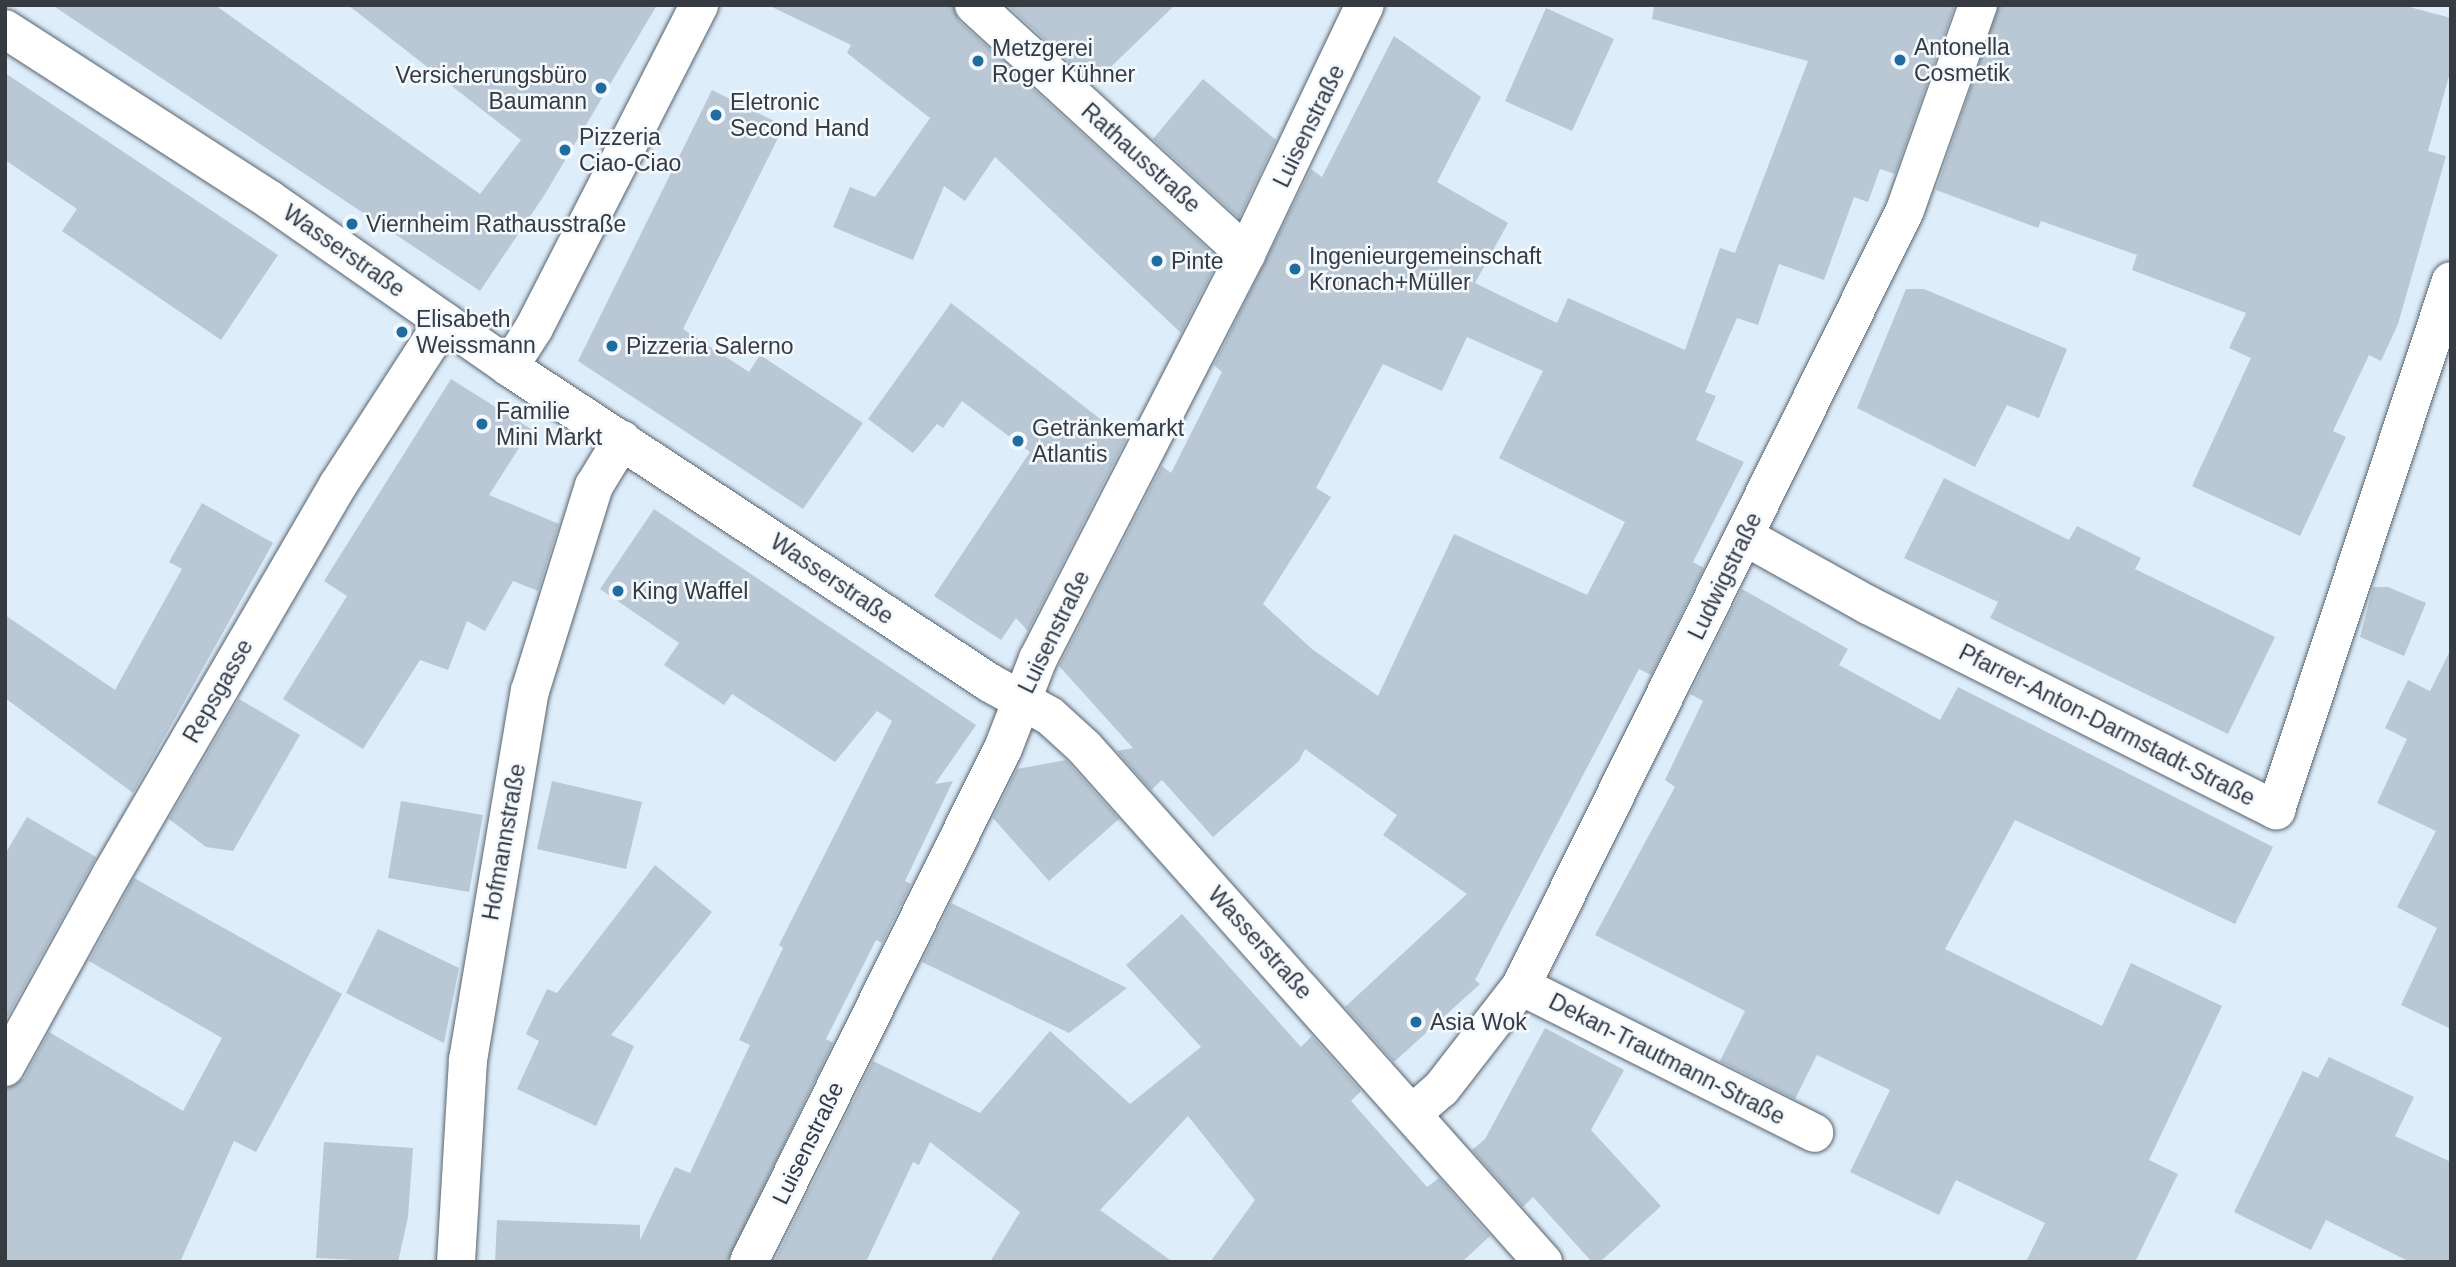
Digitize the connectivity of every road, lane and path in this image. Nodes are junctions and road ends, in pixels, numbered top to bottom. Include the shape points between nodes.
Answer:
1 (699, 5) edge
2 (974, 5) edge
3 (1365, 5) edge
4 (1978, 5) edge
5 (5, 29) edge
6 (1246, 254) junction
7 (2451, 281) edge
8 (443, 321) junction
9 (509, 367) junction
10 (622, 440) junction
11 (1744, 537) junction
12 (1021, 701) junction
13 (1521, 986) junction
14 (5, 1067) edge
15 (1413, 1113) junction
16 (1814, 1133) dead end
17 (456, 1262) edge
18 (749, 1262) edge
19 (1543, 1262) edge

1 - 9 street via 534,328
2 - 6 street, Rathausstraße
3 - 6 street, Luisenstraße
4 - 11 street, Ludwigstraße via 1905,210
5 - 8 street, Wasserstraße via 270,200
6 - 12 street, Luisenstraße
7 - 11 street, Pfarrer-Anton-Darmstadt-Straße via 2276,810 1868,605
8 - 9 street, Wasserstraße
8 - 14 street, Repsgasse via 338,485
9 - 10 street, Wasserstraße
10 - 12 street, Wasserstraße
10 - 17 street, Hofmannstraße via 594,486 530,691 468,1060
11 - 13 street, Ludwigstraße
12 - 15 street, Wasserstraße via 1050,716 1084,747
12 - 18 street, Luisenstraße via 1004,746
13 - 15 street, Ludwigstraße via 1441,1089
13 - 16 street, Dekan-Trautmann-Straße
15 - 19 street, Wasserstraße

